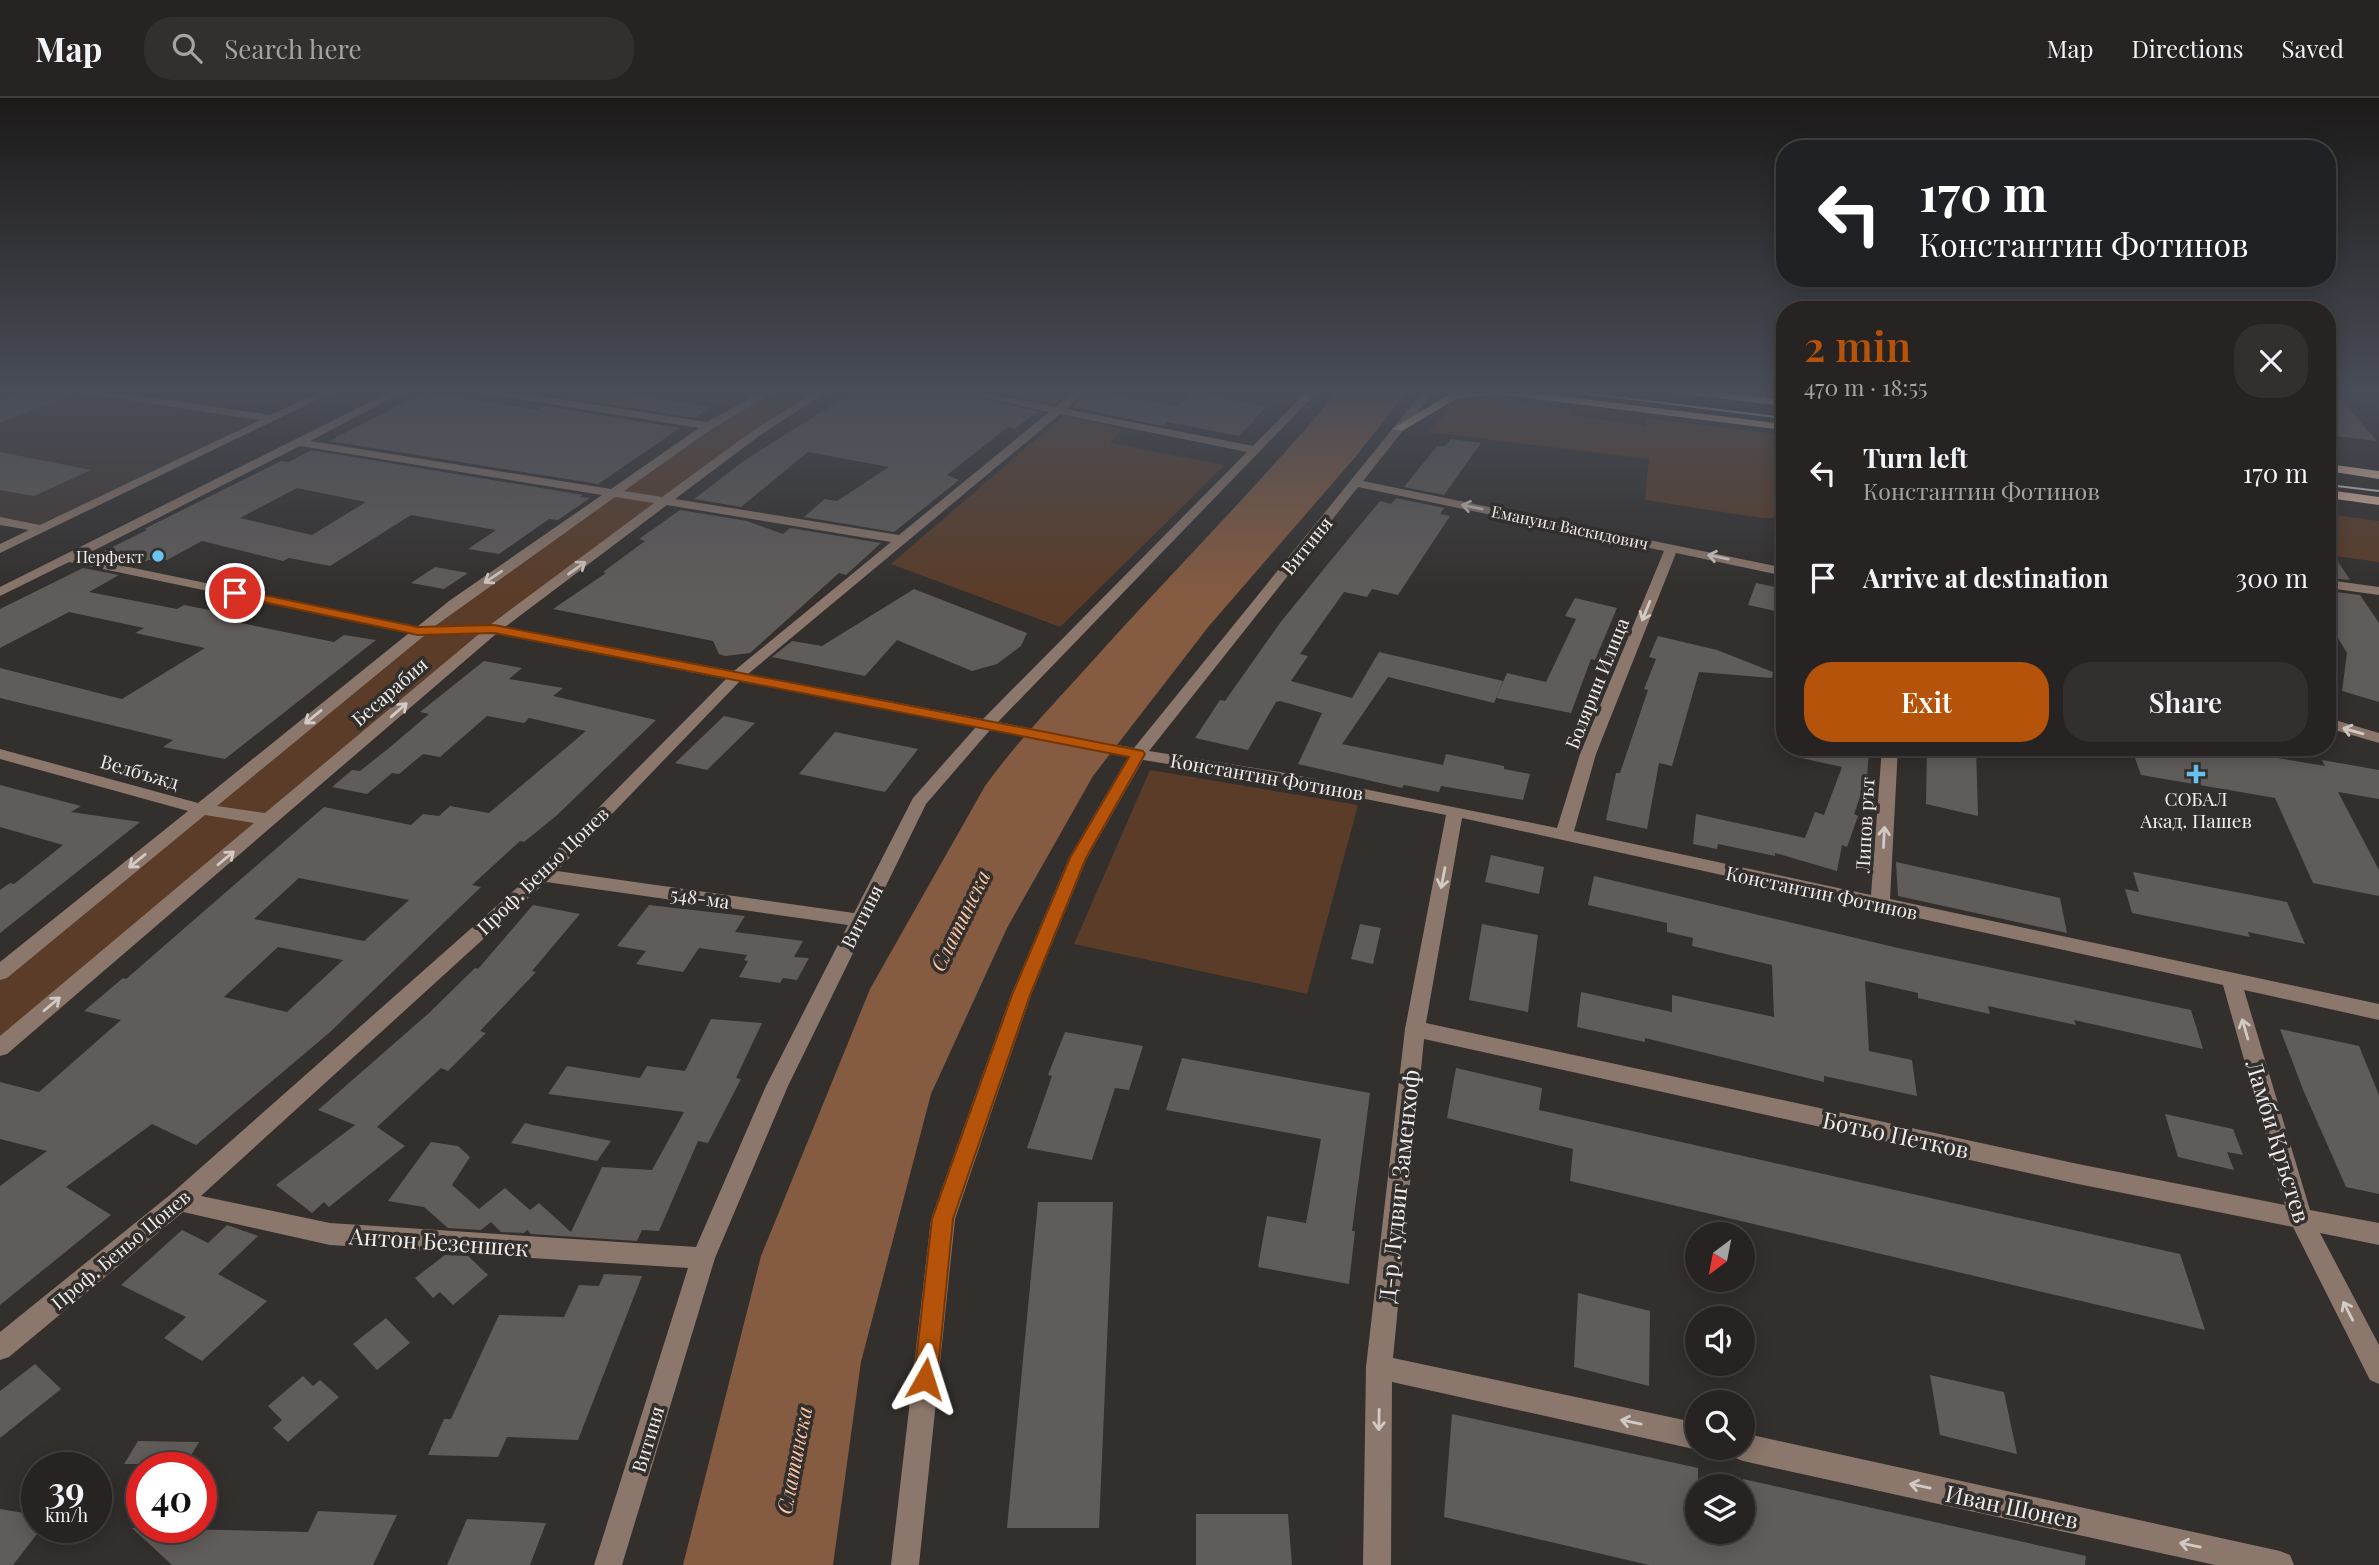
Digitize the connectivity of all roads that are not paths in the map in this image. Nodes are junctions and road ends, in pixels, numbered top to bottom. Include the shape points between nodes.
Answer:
1 (189, 458) edge
2 (265, 458) edge
3 (401, 458) edge
4 (664, 458) edge
5 (722, 458) edge
6 (999, 458) edge
7 (1247, 458) edge
8 (1375, 458) edge
9 (2336, 469) edge
10 (2379, 475) edge
11 (1355, 483) junction
12 (617, 493) junction
13 (2336, 495) edge
14 (668, 500) junction
15 (2379, 501) edge
16 (0, 521) edge
17 (41, 529) junction
18 (899, 539) junction
19 (1672, 547) junction
20 (0, 549) edge
21 (68, 558) junction
22 (1776, 570) edge
23 (2336, 584) edge
24 (2379, 591) edge
25 (0, 592) edge
26 (494, 629) junction
27 (418, 631) junction
28 (738, 675) junction
29 (987, 724) junction
30 (2336, 725) edge
31 (2379, 738) edge
32 (1130, 752) junction
33 (0, 754) edge
34 (1889, 756) edge
35 (200, 809) junction
36 (1455, 811) junction
37 (271, 820) junction
38 (1564, 835) junction
39 (542, 875) junction
40 (1880, 905) junction
41 (858, 920) junction
42 (0, 973) edge
43 (2231, 980) junction
44 (2379, 1012) edge
45 (1415, 1029) junction
46 (0, 1048) edge
47 (179, 1201) junction
48 (2300, 1217) junction
49 (2379, 1234) edge
50 (703, 1258) junction
51 (0, 1348) edge
52 (1379, 1367) junction
53 (2379, 1371) edge
54 (1685, 1434) edge
55 (1755, 1450) edge
56 (608, 1565) edge
57 (905, 1565) edge
58 (1377, 1565) edge
59 (2280, 1565) edge

1 - 17 street
2 - 21 street
3 - 12 street
4 - 12 street, Бесарабия
5 - 14 street, Бесарабия
6 - 18 street, Проф. Беньо Цонев
7 - 29 street, Витиня
8 - 11 street, Витиня
9 - 10 main road
19 -> 11 street, Емануил Васкидович
11 - 32 street, Витиня
12 - 14 street
12 -> 27 street, Бесарабия
13 - 15 main road
14 - 18 street
26 -> 14 street, Бесарабия
16 - 17 street
17 - 20 street
18 - 28 street, Проф. Беньо Цонев
22 -> 19 street, Емануил Васкидович
19 -> 38 street, Болярин Илица via 1588,754
21 - 25 street
21 - 27 street, Константин Фотинов
23 - 24 street
26 - 27 street, Константин Фотинов
26 - 28 street, Константин Фотинов
37 -> 26 street, Бесарабия
27 -> 35 street, Бесарабия
28 - 29 street, Константин Фотинов
28 - 39 street, Проф. Беньо Цонев
29 - 32 street, Константин Фотинов
29 - 41 street, Витиня via 919,802
31 -> 30 street
32 - 36 street, Константин Фотинов
32 - 57 street, Витиня via 1078,858 1021,995 943,1219
33 - 35 street, Велбъжд
40 -> 34 street, Липов рът
35 - 37 street, Велбъжд
35 -> 42 street, Бесарабия
36 - 38 street, Константин Фотинов
36 -> 45 street, Д-р Лудвиг Заменхоф
46 -> 37 street, Бесарабия
38 - 40 street, Константин Фотинов
39 - 41 street, 548-ма
39 - 47 street, Проф. Беньо Цонев
40 - 43 street, Константин Фотинов
41 - 50 street, Витиня via 777,1087
43 - 44 street, Константин Фотинов
48 -> 43 street, Ламби Кръстев
45 - 48 street, Ботьо Петков via 2078,1174
45 - 52 street, Д-р Лудвиг Заменхоф
47 - 50 street, Антон Безеншек via 330,1234
47 - 51 street, Проф. Беньо Цонев
48 - 49 street, Ботьо Петков
53 -> 48 street, Ламби Кръстев
50 - 56 street, Витиня
54 -> 52 street
52 -> 58 street, Д-р Лудвиг Заменхоф
59 -> 55 street, Иван Шонев

